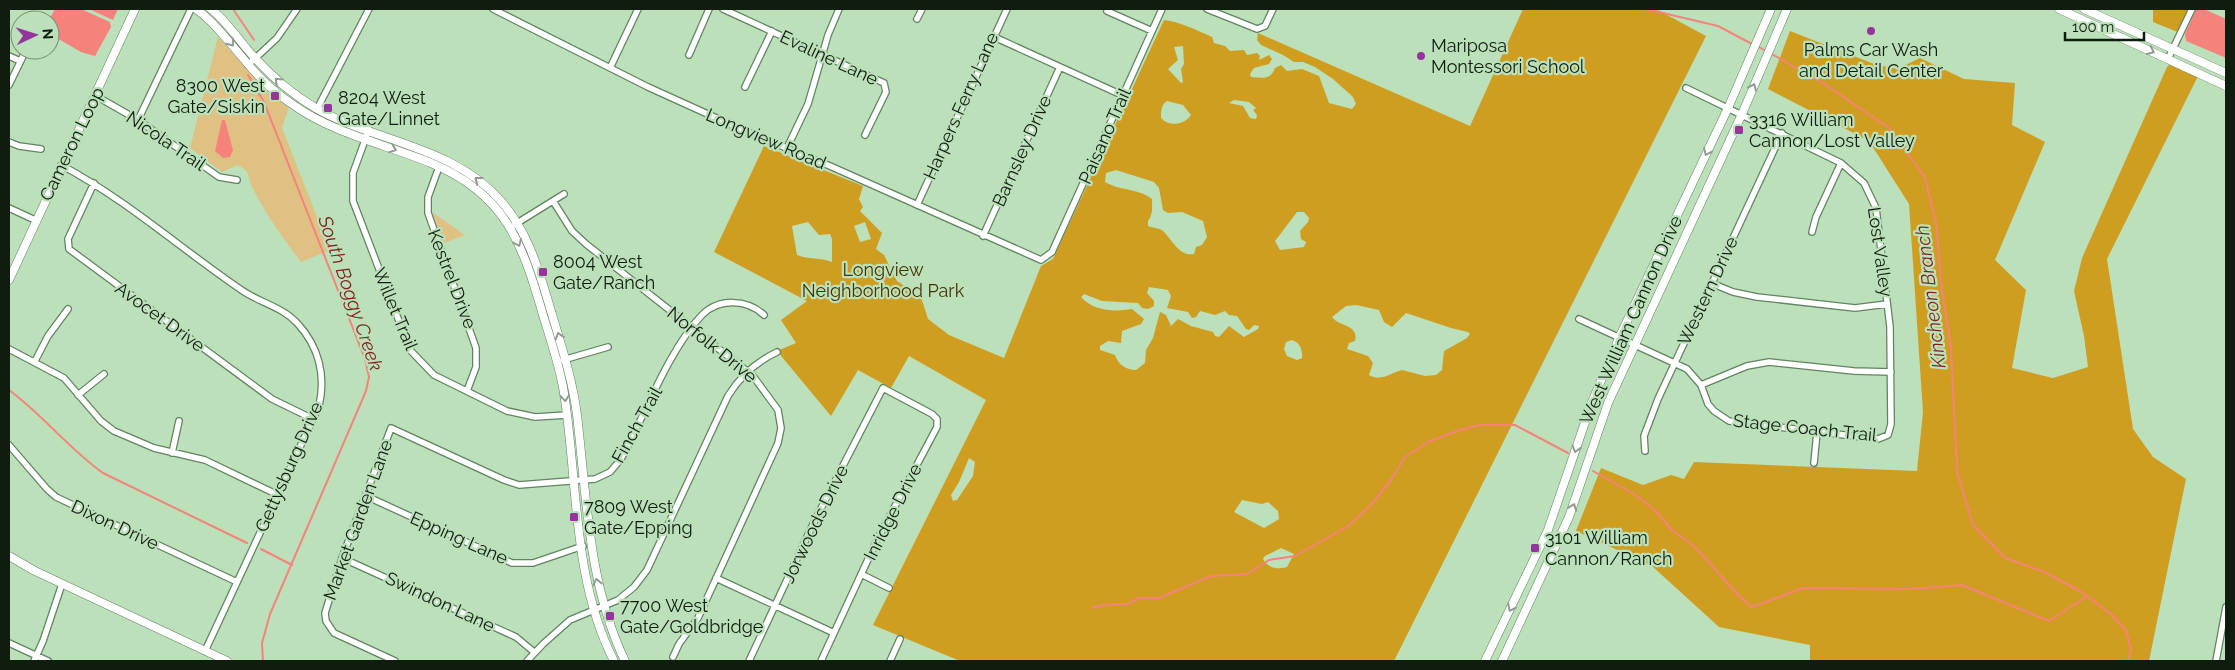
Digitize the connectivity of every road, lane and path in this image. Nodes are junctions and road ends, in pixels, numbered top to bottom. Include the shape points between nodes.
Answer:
1 (135, 9) edge
2 (191, 9) edge
3 (196, 9) edge
4 (211, 9) edge
5 (297, 9) edge
6 (369, 9) edge
7 (493, 9) edge
8 (638, 9) edge
9 (709, 9) edge
10 (723, 9) edge
11 (839, 9) edge
12 (922, 9) edge
13 (1007, 9) edge
14 (1162, 9) edge
15 (1207, 9) edge
16 (1273, 9) edge
17 (1787, 9) edge
18 (2059, 9) edge
19 (2084, 9) edge
20 (2192, 9) edge
21 (1107, 11) dead end
22 (1770, 11) edge
23 (917, 19) dead end
24 (772, 31) junction
25 (1152, 31) junction
26 (992, 36) junction
27 (2173, 48) junction
28 (822, 54) junction
29 (9, 56) edge
30 (689, 56) dead end
31 (256, 59) junction
32 (2168, 59) junction
33 (20, 61) joint
34 (248, 65) junction
35 (1060, 67) junction
36 (610, 68) junction
37 (2226, 73) edge
38 (9, 85) edge
39 (2226, 86) edge
40 (745, 87) dead end
41 (1686, 88) dead end
42 (96, 96) junction
43 (1124, 96) junction
44 (1728, 108) junction
45 (318, 109) junction
46 (1742, 114) junction
47 (138, 120) junction
48 (369, 129) junction
49 (1782, 133) junction
50 (865, 135) dead end
51 (366, 139) junction
52 (9, 142) edge
53 (787, 148) junction
54 (42, 149) dead end
55 (1841, 163) junction
56 (61, 165) junction
57 (439, 167) junction
58 (237, 180) dead end
59 (94, 183) junction
60 (564, 194) dead end
61 (553, 201) junction
62 (917, 205) junction
63 (9, 208) edge
64 (35, 220) junction
65 (514, 225) junction
66 (1812, 232) dead end
67 (983, 236) junction
68 (1044, 259) joint
69 (9, 280) edge
70 (1711, 283) junction
71 (1887, 304) junction
72 (68, 309) dead end
73 (764, 315) dead end
74 (1579, 319) dead end
75 (691, 329) junction
76 (1619, 338) junction
77 (1634, 345) junction
78 (608, 346) dead end
79 (9, 349) edge
80 (777, 352) dead end
81 (566, 359) junction
82 (35, 361) junction
83 (557, 362) junction
84 (1674, 363) junction
85 (748, 371) junction
86 (1890, 372) junction
87 (104, 374) dead end
88 (1701, 384) junction
89 (883, 388) joint
90 (467, 391) junction
91 (78, 395) junction
92 (567, 415) junction
93 (313, 419) junction
94 (179, 420) dead end
95 (391, 428) joint
96 (1817, 432) junction
97 (1888, 435) joint
98 (9, 445) edge
99 (1645, 451) dead end
100 (172, 453) junction
101 (1814, 463) dead end
102 (573, 482) junction
103 (582, 482) junction
104 (278, 495) junction
105 (366, 496) junction
106 (582, 546) junction
107 (9, 556) edge
108 (342, 558) junction
109 (1532, 565) junction
110 (1545, 571) junction
111 (861, 574) junction
112 (716, 578) junction
113 (237, 582) junction
114 (62, 584) junction
115 (889, 588) dead end
116 (775, 606) junction
117 (2226, 606) edge
118 (603, 607) junction
119 (594, 610) junction
120 (834, 633) junction
121 (900, 639) dead end
122 (9, 643) edge
123 (205, 651) junction
124 (534, 652) junction
125 (673, 657) dead end
126 (35, 659) edge
127 (48, 661) edge
128 (227, 661) edge
129 (395, 661) edge
130 (527, 661) edge
131 (614, 661) edge
132 (625, 661) edge
133 (750, 661) edge
134 (821, 661) edge
135 (890, 661) edge
136 (1485, 661) edge
137 (1502, 661) edge
138 (2216, 661) edge

1 - 42 main road, Cameron Loop
2 - 47 street
3 -> 34 main road via 214,24
4 - 31 main road
5 - 31 street via 277,38
6 - 45 street
7 - 36 street, Longview Road
8 - 36 street
9 - 30 street
10 - 24 street, Evaline Lane
11 - 28 street
12 - 23 street
13 - 26 street, Harpers Ferry Lane
14 - 25 street, Paisano Trail
15 - 16 street via 1257,29 1265,26
46 -> 17 main road, West William Cannon Drive
18 -> 32 main road
19 - 27 main road
20 - 27 street
21 - 25 street
22 - 44 main road, West William Cannon Drive
24 - 28 street, Evaline Lane
24 - 40 street
25 - 43 street, Paisano Trail
26 - 35 street
26 - 62 street, Harpers Ferry Lane
27 - 32 street
27 - 37 main road
28 - 50 street, Evaline Lane via 884,83 886,92
28 - 53 street via 808,104
29 - 33 street
31 - 34 street
45 -> 31 main road via 282,86
32 - 39 main road
33 - 38 street
34 - 51 main road via 313,118
35 - 43 street
35 - 67 street, Barnsley Drive
36 - 53 street, Longview Road
41 - 44 street, Lost Valley
42 - 47 street, Nicola Trail
42 - 56 main road, Cameron Loop
43 - 68 street, Paisano Trail via 1052,252
44 - 46 street, Lost Valley
44 -> 76 main road, West William Cannon Drive
45 - 48 main road
46 - 49 street, Lost Valley
46 - 77 main road, West William Cannon Drive
47 - 58 street, Nicola Trail via 219,177
48 - 51 street, Willet Trail
65 -> 48 main road via 494,194 470,174 436,155
49 - 55 street, Lost Valley
49 - 70 street, Western Drive
51 -> 57 main road
51 - 90 street, Willet Trail via 353,173 353,201 400,328 410,350 422,365 440,379
52 - 54 street
53 - 62 street, Longview Road
55 - 66 street
55 - 71 street, Lost Valley via 1864,183 1876,208
56 - 59 street, Gettysburg Drive
56 - 64 main road, Cameron Loop
57 - 65 main road via 461,178 490,200
57 - 90 street, Kestrel Drive via 428,197 428,213 476,348 476,367
59 - 93 street, Gettysburg Drive via 239,289 278,309 298,324 314,347 323,382
59 - 93 street, Avocet Drive via 68,239 69,249 272,400
60 - 61 street
61 - 65 street
61 - 75 street, Norfolk Drive via 572,230
62 - 67 street, Longview Road
63 - 64 street
64 - 69 main road, Cameron Loop
81 -> 65 main road via 533,251
65 -> 83 main road
67 - 68 street, Longview Road via 1038,260
70 - 71 street via 1757,297 1855,308
70 - 84 street, Western Drive
71 - 86 street, Lost Valley
72 - 82 street
73 - 75 street, Finch Trail via 750,305 728,302 707,311
74 - 76 street, Stage Coach Trail
75 - 85 street, Norfolk Drive
75 - 103 street, Finch Trail via 675,353 616,467 599,478
76 - 77 street, Stage Coach Trail
76 -> 109 main road, West William Cannon Drive via 1592,402 1557,507
77 - 84 street, Stage Coach Trail
110 -> 77 main road, West William Cannon Drive via 1574,504 1608,403
78 - 81 street
79 - 82 street
80 - 85 street
81 - 83 street
81 - 103 main road via 577,415
82 - 91 street via 64,378
83 -> 92 main road
84 - 88 street, Stage Coach Trail via 1687,369
84 - 99 street, Western Drive via 1647,426
85 - 112 street, Norfolk Drive via 778,410 781,428 778,443
85 - 118 street via 734,385 724,404 647,570 626,594
86 - 88 street via 1769,362 1747,366
86 - 97 street, Lost Valley via 1891,424
87 - 91 street
88 - 96 street, Stage Coach Trail via 1708,404 1729,421
89 - 111 street, Inridge Drive via 932,414 937,423
89 - 116 street, Jorwoods Drive via 823,503
90 - 92 street, Willet Trail via 522,416
91 - 100 street via 114,431
92 - 102 main road
93 - 104 street, Gettysburg Drive
94 - 100 street
95 - 102 street, Finch Trail via 512,484
95 - 105 street, Market Garden Lane
96 - 97 street, Stage Coach Trail via 1878,439
96 - 101 street
98 - 113 street, Dixon Drive via 56,497
100 - 104 street via 205,460
102 - 103 street, Finch Trail
102 - 106 main road
118 -> 103 main road
104 - 113 street, Gettysburg Drive
105 - 106 street, Epping Lane via 512,563 533,563
105 - 108 street, Market Garden Lane
106 - 119 main road
107 - 114 main road
108 - 124 street, Swindon Lane via 516,638
108 - 129 street, Market Garden Lane via 327,604 326,621 334,633
109 - 110 main road
109 -> 136 main road, West William Cannon Drive
110 - 137 main road, West William Cannon Drive
111 - 115 street
111 - 120 street, Inridge Drive
112 - 116 street
112 - 125 street, Norfolk Drive via 698,618
113 - 123 street, Gettysburg Drive
114 - 123 main road
114 - 126 street
116 - 120 street
116 - 133 street, Jorwoods Drive
117 - 138 street
118 - 119 street
118 - 132 main road
119 - 124 street via 570,620
119 - 131 main road
120 - 134 street, Inridge Drive
121 - 135 street
122 - 126 street
123 - 128 main road
124 - 130 street
126 - 127 street

